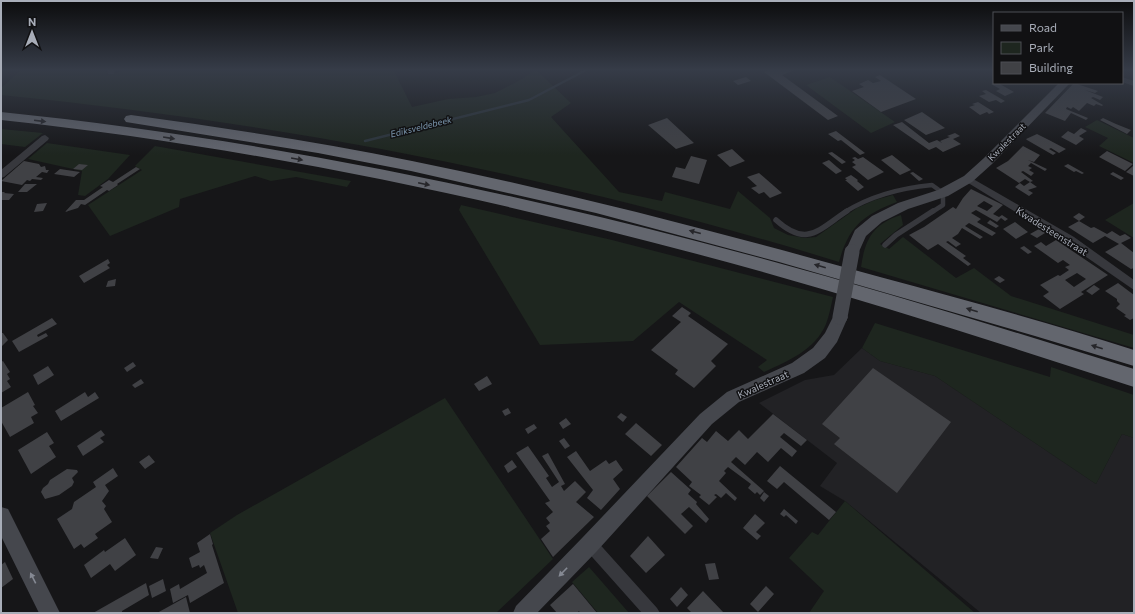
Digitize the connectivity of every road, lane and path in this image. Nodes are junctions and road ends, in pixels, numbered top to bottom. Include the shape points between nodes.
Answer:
1 (1051, 98) edge
2 (1, 104) edge
3 (1, 116) edge
4 (45, 138) dead end
5 (1, 175) edge
6 (968, 179) junction
7 (943, 194) junction
8 (776, 220) dead end
9 (885, 245) dead end
10 (1134, 286) edge
11 (1134, 358) edge
12 (1134, 378) edge
13 (1, 516) edge
14 (590, 544) junction
15 (50, 613) edge
16 (523, 613) edge
17 (652, 613) edge

1 - 6 street, Kwalestraat
11 -> 2 highway via 819,266 558,197 251,137 138,120
3 -> 12 highway via 248,151 372,173 550,211 812,280
4 - 5 street
6 - 7 street, Kwalestraat
6 - 10 street, Kwadesteenstraat via 1070,240
7 - 8 lane via 932,185 904,188 877,195 805,235 790,233
7 - 9 lane via 943,205
7 - 14 street, Kwalestraat, bridge via 903,206 877,219 860,233 852,252 840,317 819,353 798,368 733,398 706,419
15 -> 13 street
14 -> 16 street, Kwalestraat
14 - 17 street

